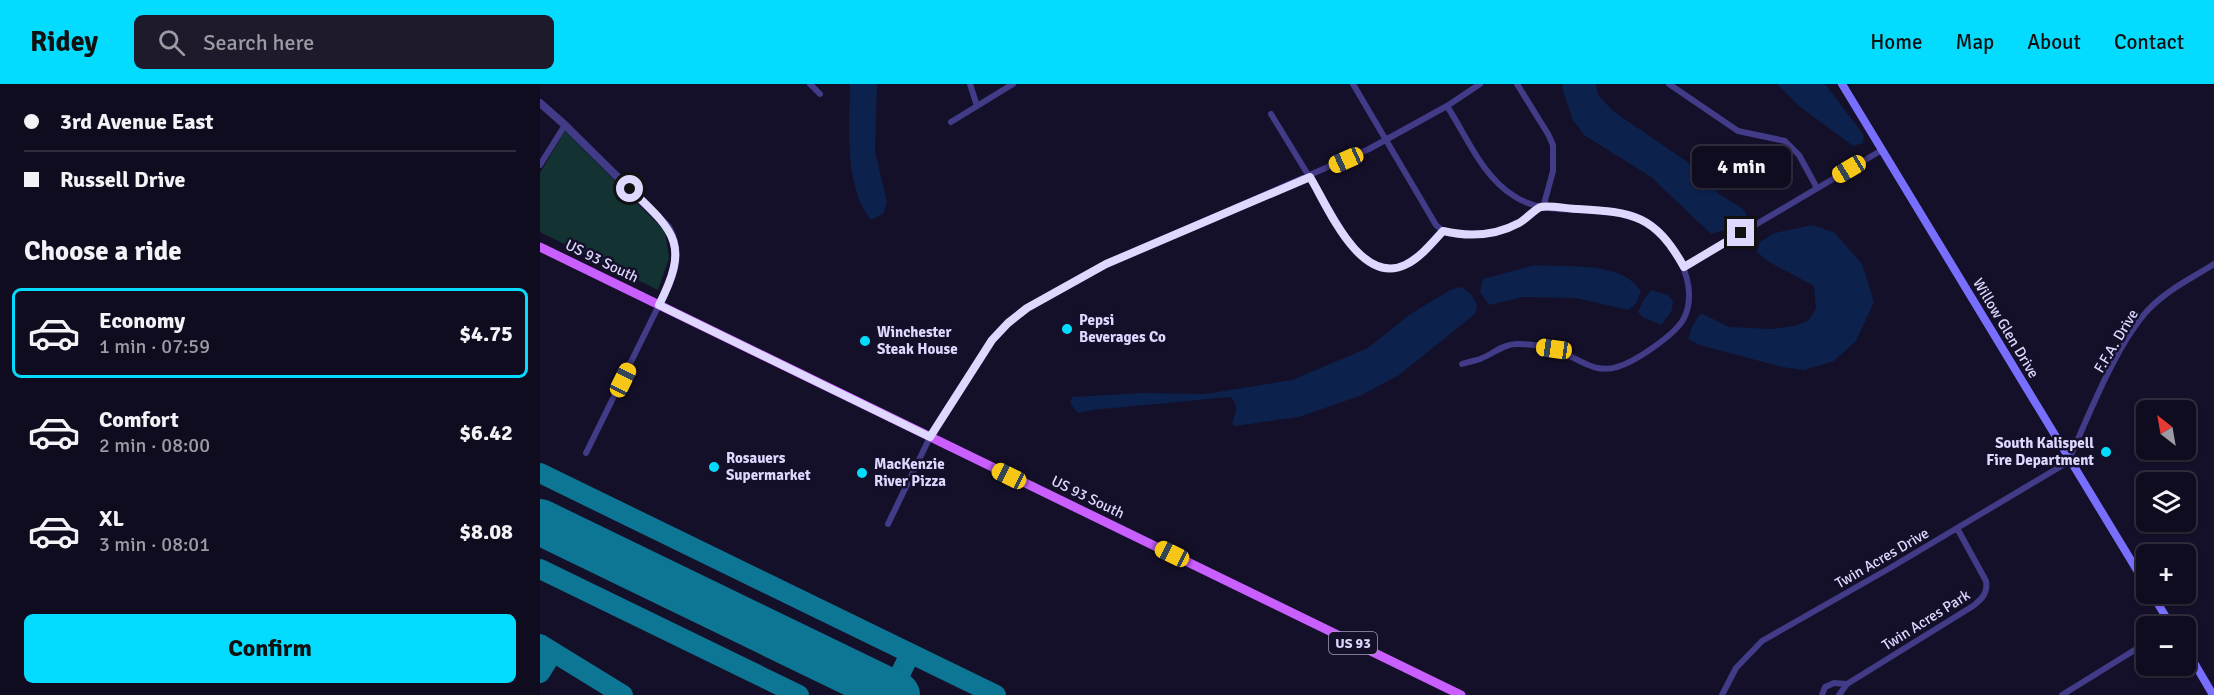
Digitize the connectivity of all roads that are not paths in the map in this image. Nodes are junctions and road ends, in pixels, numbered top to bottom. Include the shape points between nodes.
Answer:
1 (810, 84) edge
2 (970, 84) edge
3 (1013, 84) edge
4 (1353, 84) edge
5 (1480, 84) edge
6 (1517, 84) edge
7 (1669, 84) edge
8 (1842, 84) edge
9 (820, 94) dead end
10 (540, 104) edge
11 (977, 106) junction
12 (1447, 106) junction
13 (1270, 114) dead end
14 (951, 122) dead end
15 (565, 125) junction
16 (1386, 140) junction
17 (1881, 150) junction
18 (540, 165) edge
19 (1310, 177) junction
20 (1817, 188) junction
21 (1540, 207) junction
22 (1443, 231) junction
23 (540, 247) edge
24 (2214, 264) edge
25 (1684, 267) junction
26 (659, 305) junction
27 (1462, 364) dead end
28 (930, 437) junction
29 (586, 453) dead end
30 (2070, 457) junction
31 (888, 524) dead end
32 (1958, 528) junction
33 (2136, 568) edge
34 (2136, 649) edge
35 (2196, 666) edge
36 (1847, 684) junction
37 (1461, 695) edge
38 (1722, 695) edge
39 (1822, 695) edge
40 (1839, 695) edge
41 (2062, 695) edge
42 (2213, 695) edge

1 - 9 street
2 - 11 street
3 - 11 street
4 - 16 street
5 - 12 street
6 - 21 street via 1554,151 1553,171
7 - 20 street via 1738,131 1785,141 1799,155
8 - 17 main road, Willow Glen Drive
10 - 15 street
11 - 14 street
12 - 16 street
12 - 21 street via 1492,178 1516,198
13 - 19 street
15 - 18 street
15 - 26 street via 660,218 672,235 675,268
16 - 19 street
16 - 22 street
17 - 20 street
17 - 30 main road, Willow Glen Drive
19 - 22 street via 1356,251 1375,266 1404,266
19 - 28 street via 1106,264 1027,308 992,340
20 - 25 street
21 - 22 street via 1519,223 1491,233
21 - 25 street via 1637,217 1659,231
23 - 26 main road, US 93 South / US 93
24 - 30 street, F.F.A. Drive via 2170,291 2141,318 2120,351
25 - 27 street via 1688,303 1683,319 1667,339 1617,367 1594,368 1554,349 1517,344
26 - 28 main road, US 93 South / US 93
26 - 29 street
28 - 31 street
28 - 37 main road, US 93 South / US 93
30 - 32 street, Twin Acres Drive via 2056,470
30 - 33 main road, Willow Glen Drive
32 - 36 street, Twin Acres Park via 1986,581 1984,597
32 - 38 street, Twin Acres Drive via 1762,641 1736,668
34 - 41 street
35 - 42 main road
36 - 39 street, Twin Acres Park via 1834,683 1825,687
36 - 40 street, Twin Acres Park

